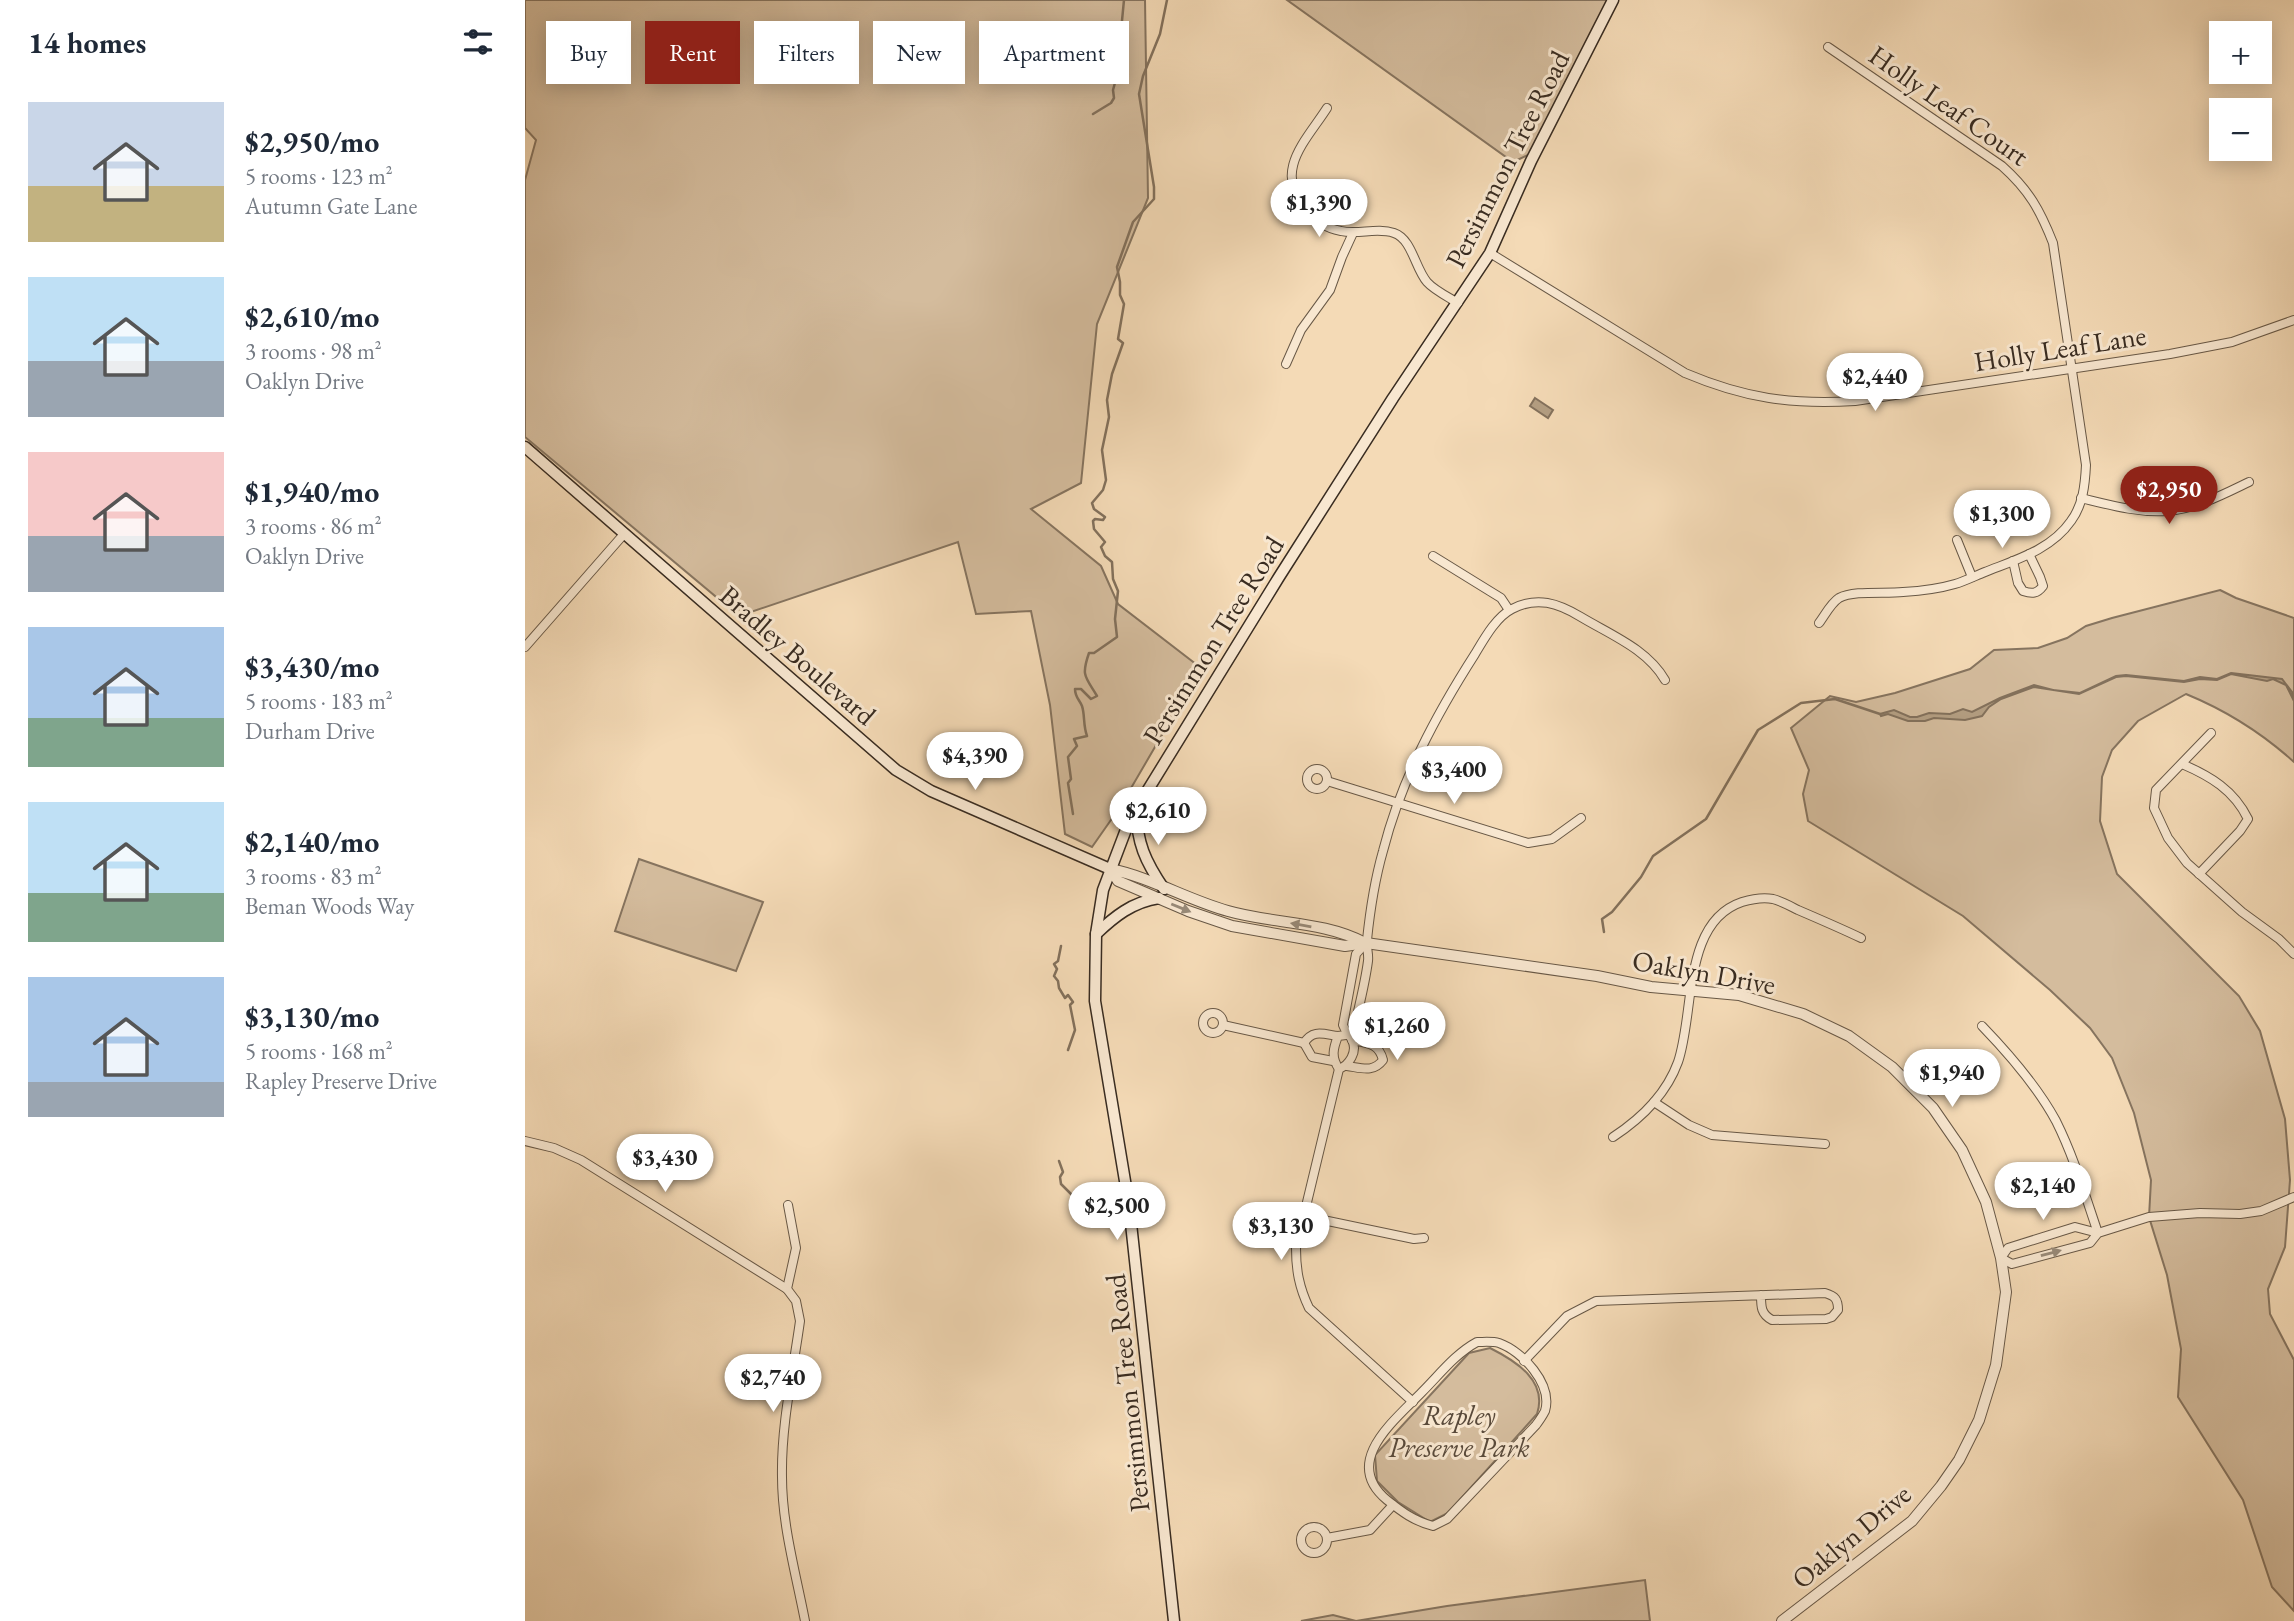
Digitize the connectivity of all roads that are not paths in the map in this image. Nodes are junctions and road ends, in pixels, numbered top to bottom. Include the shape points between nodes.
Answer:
1 (1613, 0) edge
2 (1828, 47) dead end
3 (1327, 108) dead end
4 (1353, 233) junction
5 (1490, 253) junction
6 (1458, 303) junction
7 (2294, 320) edge
8 (1286, 364) dead end
9 (2072, 369) junction
10 (525, 447) edge
11 (2249, 482) dead end
12 (2081, 498) junction
13 (624, 534) junction
14 (1957, 540) dead end
15 (2029, 554) junction
16 (1433, 556) dead end
17 (2013, 561) junction
18 (1972, 577) junction
19 (1509, 610) junction
20 (1819, 622) dead end
21 (525, 647) edge
22 (1665, 680) dead end
23 (2211, 733) dead end
24 (2182, 764) junction
25 (1327, 781) dead end
26 (1398, 803) junction
27 (1136, 809) junction
28 (1581, 818) dead end
29 (1110, 869) junction
30 (2199, 874) junction
31 (1161, 894) junction
32 (1096, 934) junction
33 (1861, 938) dead end
34 (1366, 943) junction
35 (2294, 954) edge
36 (1691, 991) junction
37 (1223, 1025) dead end
38 (1982, 1026) dead end
39 (1345, 1037) junction
40 (1304, 1043) junction
41 (1333, 1061) junction
42 (1343, 1068) junction
43 (1654, 1102) junction
44 (1613, 1137) dead end
45 (525, 1140) edge
46 (1825, 1144) dead end
47 (2294, 1197) edge
48 (787, 1205) dead end
49 (1304, 1216) junction
50 (2098, 1233) junction
51 (1424, 1238) dead end
52 (2001, 1258) junction
53 (787, 1289) junction
54 (1761, 1295) junction
55 (1524, 1361) junction
56 (1413, 1402) junction
57 (1393, 1505) junction
58 (1327, 1538) dead end
59 (805, 1621) edge
60 (1174, 1621) edge
61 (1782, 1621) edge

1 - 5 main road, Persimmon Tree Road
2 - 9 street, Holly Leaf Court via 2021,183 2039,209 2053,243
3 - 4 street via 1296,156 1292,184 1316,222
4 - 6 street via 1396,233 1428,284
4 - 8 street via 1331,290 1301,330
5 - 6 main road, Persimmon Tree Road
5 - 9 street, Holly Leaf Lane via 1685,373 1777,401 1855,401
6 - 27 main road, Persimmon Tree Road via 1393,397
7 - 9 street, Holly Leaf Lane via 2232,342
9 - 12 street, Holly Leaf Court via 2086,466
10 - 13 main road, Bradley Boulevard
11 - 12 street via 2212,500 2169,511 2129,509
12 - 15 street, Holly Leaf Court via 2066,528
13 - 21 street
13 - 29 main road, Bradley Boulevard via 896,770 931,791
14 - 18 street
15 - 17 street, Holly Leaf Court
15 - 17 street via 2041,576 2039,592 2023,591
16 - 19 street via 1501,598
17 - 18 street, Holly Leaf Court
18 - 20 street, Holly Leaf Court via 1927,590 1842,597
19 - 22 street via 1539,601 1566,607 1642,653
19 - 26 street via 1488,633 1450,692
23 - 24 street
24 - 30 street via 2156,790 2154,808 2168,838
24 - 30 street via 2229,791 2248,818
25 - 26 street
26 - 28 street via 1528,844 1552,839
26 - 34 street via 1383,852
27 - 29 main road, Persimmon Tree Road
27 - 31 main road via 1136,833
29 - 31 street, Oaklyn Drive via 1118,881
29 - 32 main road, Persimmon Tree Road
30 - 35 street
31 - 32 main road via 1118,914
31 - 34 street, Oaklyn Drive via 1232,926 1345,946
32 - 60 main road, Persimmon Tree Road via 1095,1002 1129,1205
33 - 36 street via 1775,899 1751,899 1732,905 1714,919 1702,940
34 - 36 street, Oaklyn Drive
34 - 39 street via 1356,954 1343,1025
36 - 43 street via 1678,1062
36 - 52 street, Oaklyn Drive via 1739,995 1803,1014 1849,1036 1892,1067 1933,1108 1962,1150 1986,1202
37 - 40 street
38 - 50 street via 2055,1119
39 - 40 street via 1316,1032
39 - 41 street via 1333,1049
39 - 42 street via 1354,1053
39 - 42 street via 1376,1045 1383,1060 1370,1070
40 - 41 street via 1312,1057
41 - 42 street
42 - 49 street
43 - 44 street via 1636,1122
43 - 46 street via 1712,1135
45 - 53 street via 581,1160
47 - 50 street via 2261,1211 2149,1217
48 - 53 street via 796,1248
49 - 51 street
49 - 56 street via 1296,1268 1309,1308
52 -> 50 street via 2012,1264 2090,1243
50 - 52 street via 2075,1227 2008,1248
52 - 61 street, Oaklyn Drive via 2006,1292 1996,1365 1979,1420 1959,1460 1912,1521
53 - 59 street via 796,1301 800,1321 782,1477
54 - 54 street via 1825,1293 1838,1301 1838,1310 1826,1319 1772,1320 1762,1309
54 - 55 street via 1596,1301 1567,1316
55 - 56 street via 1496,1342 1477,1342 1464,1349
55 - 57 street via 1539,1378 1545,1394 1545,1410 1536,1425 1439,1525 1419,1523
56 - 57 street via 1370,1454 1369,1476 1377,1492
57 - 58 street via 1370,1530

